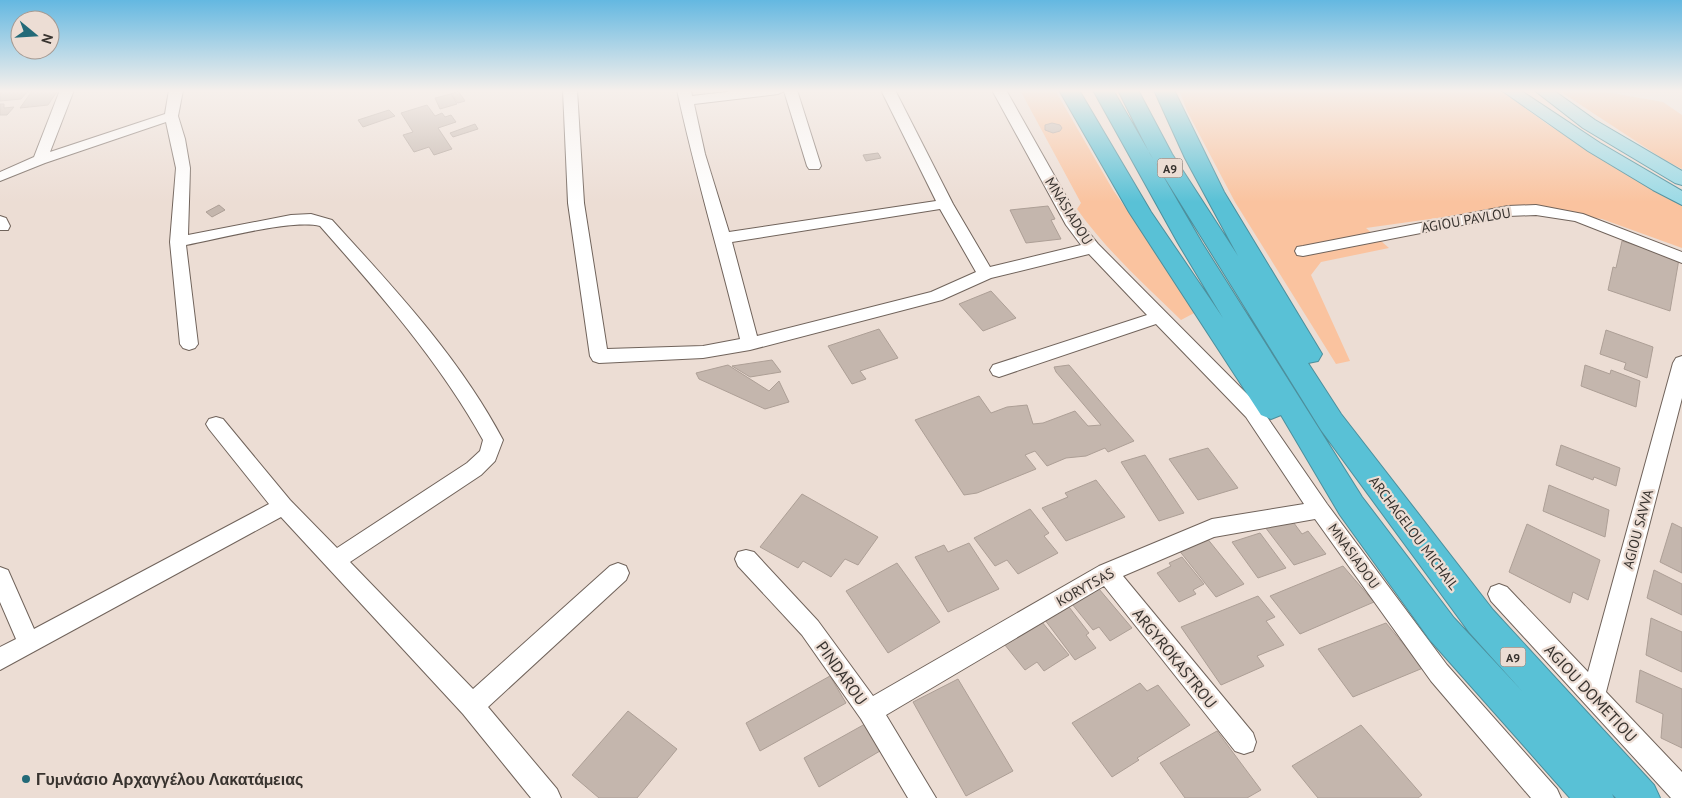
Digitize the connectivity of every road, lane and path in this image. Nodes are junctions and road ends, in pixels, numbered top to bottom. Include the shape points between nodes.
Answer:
1 (53, 127) edge
2 (138, 127) edge
3 (174, 127) edge
4 (572, 127) edge
5 (693, 127) edge
6 (802, 127) edge
7 (907, 127) edge
8 (1020, 127) edge
9 (1089, 127) edge
10 (1124, 127) edge
11 (1147, 127) edge
12 (1180, 127) edge
13 (1563, 127) edge
14 (1594, 127) edge
15 (40, 160) junction
16 (814, 166) dead end
17 (0, 177) edge
18 (1682, 179) edge
19 (1682, 199) edge
20 (945, 204) junction
21 (723, 238) junction
22 (178, 242) junction
23 (1092, 248) junction
24 (1304, 251) dead end
25 (1682, 258) edge
26 (986, 274) junction
27 (1159, 317) junction
28 (189, 344) dead end
29 (750, 344) junction
30 (1682, 363) edge
31 (999, 370) dead end
32 (216, 424) dead end
33 (283, 506) junction
34 (1335, 508) junction
35 (1394, 508) junction
36 (746, 559) dead end
37 (336, 561) junction
38 (618, 573) dead end
39 (1107, 573) junction
40 (0, 577) edge
41 (1499, 594) dead end
42 (29, 643) junction
43 (0, 659) edge
44 (1594, 696) junction
45 (472, 706) junction
46 (870, 711) junction
47 (1244, 742) dead end
48 (1682, 791) edge
49 (548, 798) edge
50 (922, 798) edge
51 (1548, 798) edge
52 (1595, 798) edge
53 (1641, 798) edge

1 - 15 street
2 - 15 street
3 - 22 street via 182,168
4 - 29 street via 576,203 599,356 703,352
5 - 21 street
6 - 16 street
7 - 20 street
8 - 23 street, MNASIADOU via 1074,225
9 - 34 highway via 1164,249
10 - 34 highway, A9
11 - 35 highway, ARCHAGELOU MICHAIL / A9 via 1217,244 1331,422
12 - 35 highway via 1208,183 1352,425
13 - 19 main road
14 - 18 main road
15 - 17 street
20 - 21 street
20 - 26 street
21 - 29 street
22 - 28 street
22 - 37 street via 292,220 311,219 326,223 418,326 493,440 488,455 474,469
23 - 26 street
23 - 27 street, MNASIADOU
24 - 25 street, AGIOU PAVLOU via 1508,211 1536,210 1578,217
26 - 29 street via 936,296
27 - 31 street
27 - 34 street, MNASIADOU via 1254,412
30 - 44 street, AGIOU SAVVA
32 - 33 street
33 - 37 street
33 - 42 street
34 - 39 street, KORYTSAS via 1212,528
34 - 51 street, MNASIADOU via 1439,673
34 - 52 highway, A9
35 - 53 highway, ARCHAGELOU MICHAIL / A9 via 1481,621
36 - 46 street, PINDAROU via 810,628
37 - 45 street
38 - 45 street
39 - 46 street, KORYTSAS
39 - 47 street, ARGYROKASTROU
40 - 42 street
41 - 44 street, AGIOU DOMETIOU
42 - 43 street
44 - 48 street, AGIOU DOMETIOU
45 - 49 street
46 - 50 street, PINDAROU

